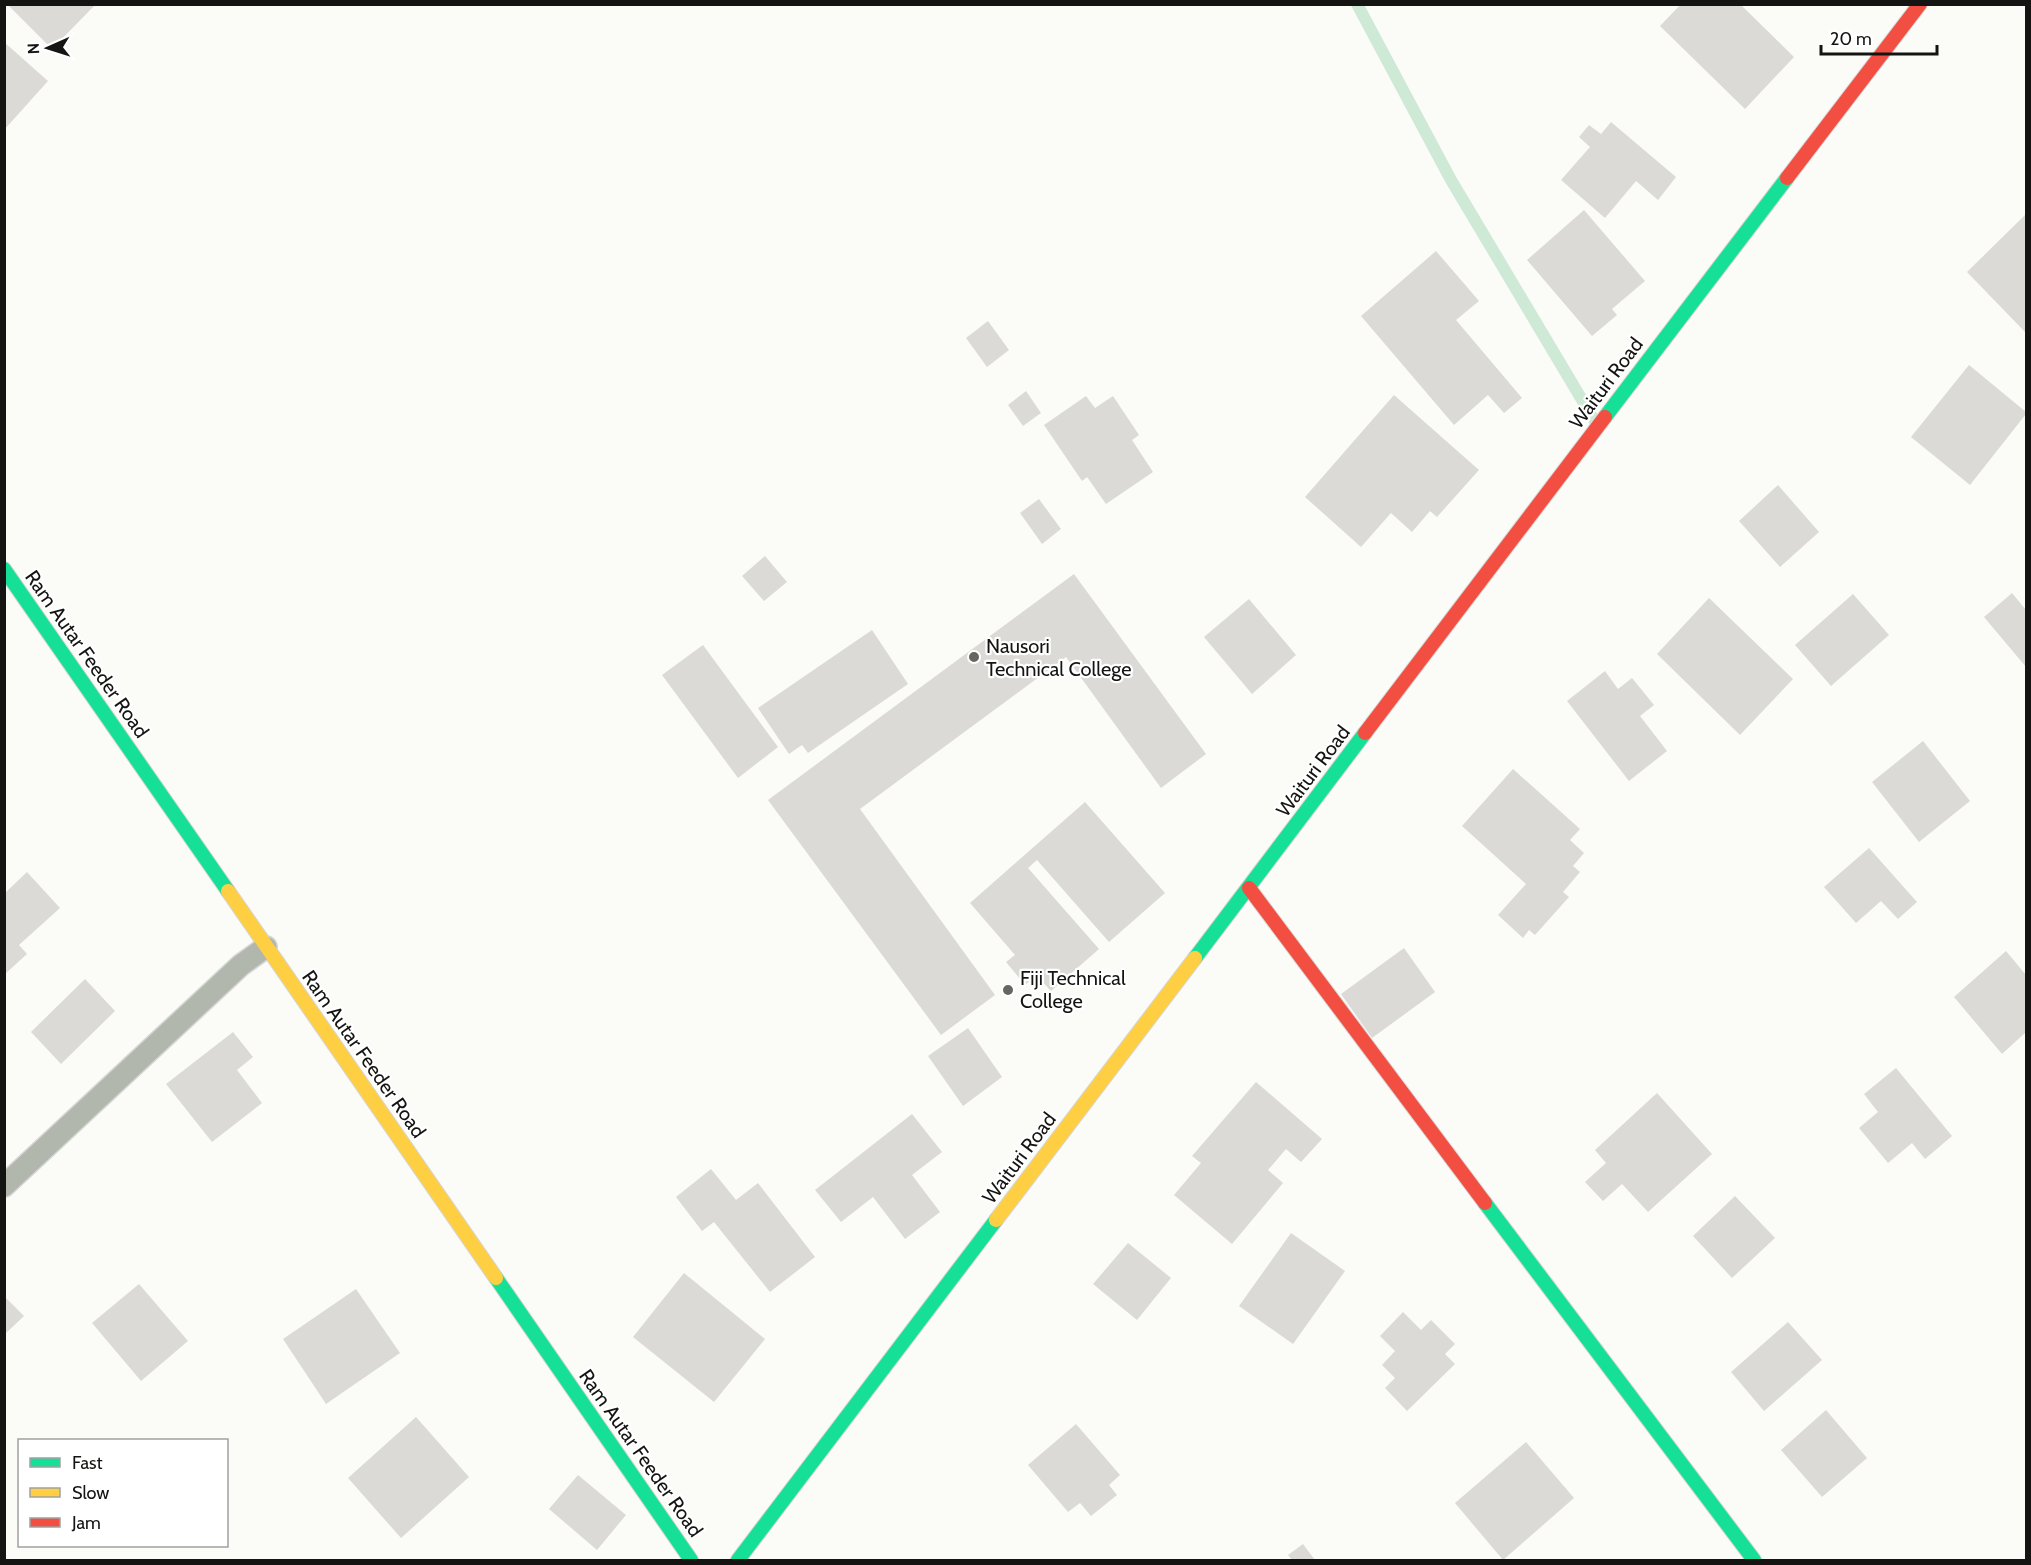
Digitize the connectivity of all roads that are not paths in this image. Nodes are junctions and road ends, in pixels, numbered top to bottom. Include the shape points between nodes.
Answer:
1 (1920, 4) edge
2 (4, 569) edge
3 (1249, 888) junction
4 (266, 947) junction
5 (4, 1186) edge
6 (691, 1560) edge
7 (738, 1560) edge
8 (1754, 1560) edge

1 - 3 street, Waituri Road
2 - 4 street, Ram Autar Feeder Road
3 - 7 street, Waituri Road
3 - 8 street
4 - 5 lane via 241,965
4 - 6 street, Ram Autar Feeder Road

